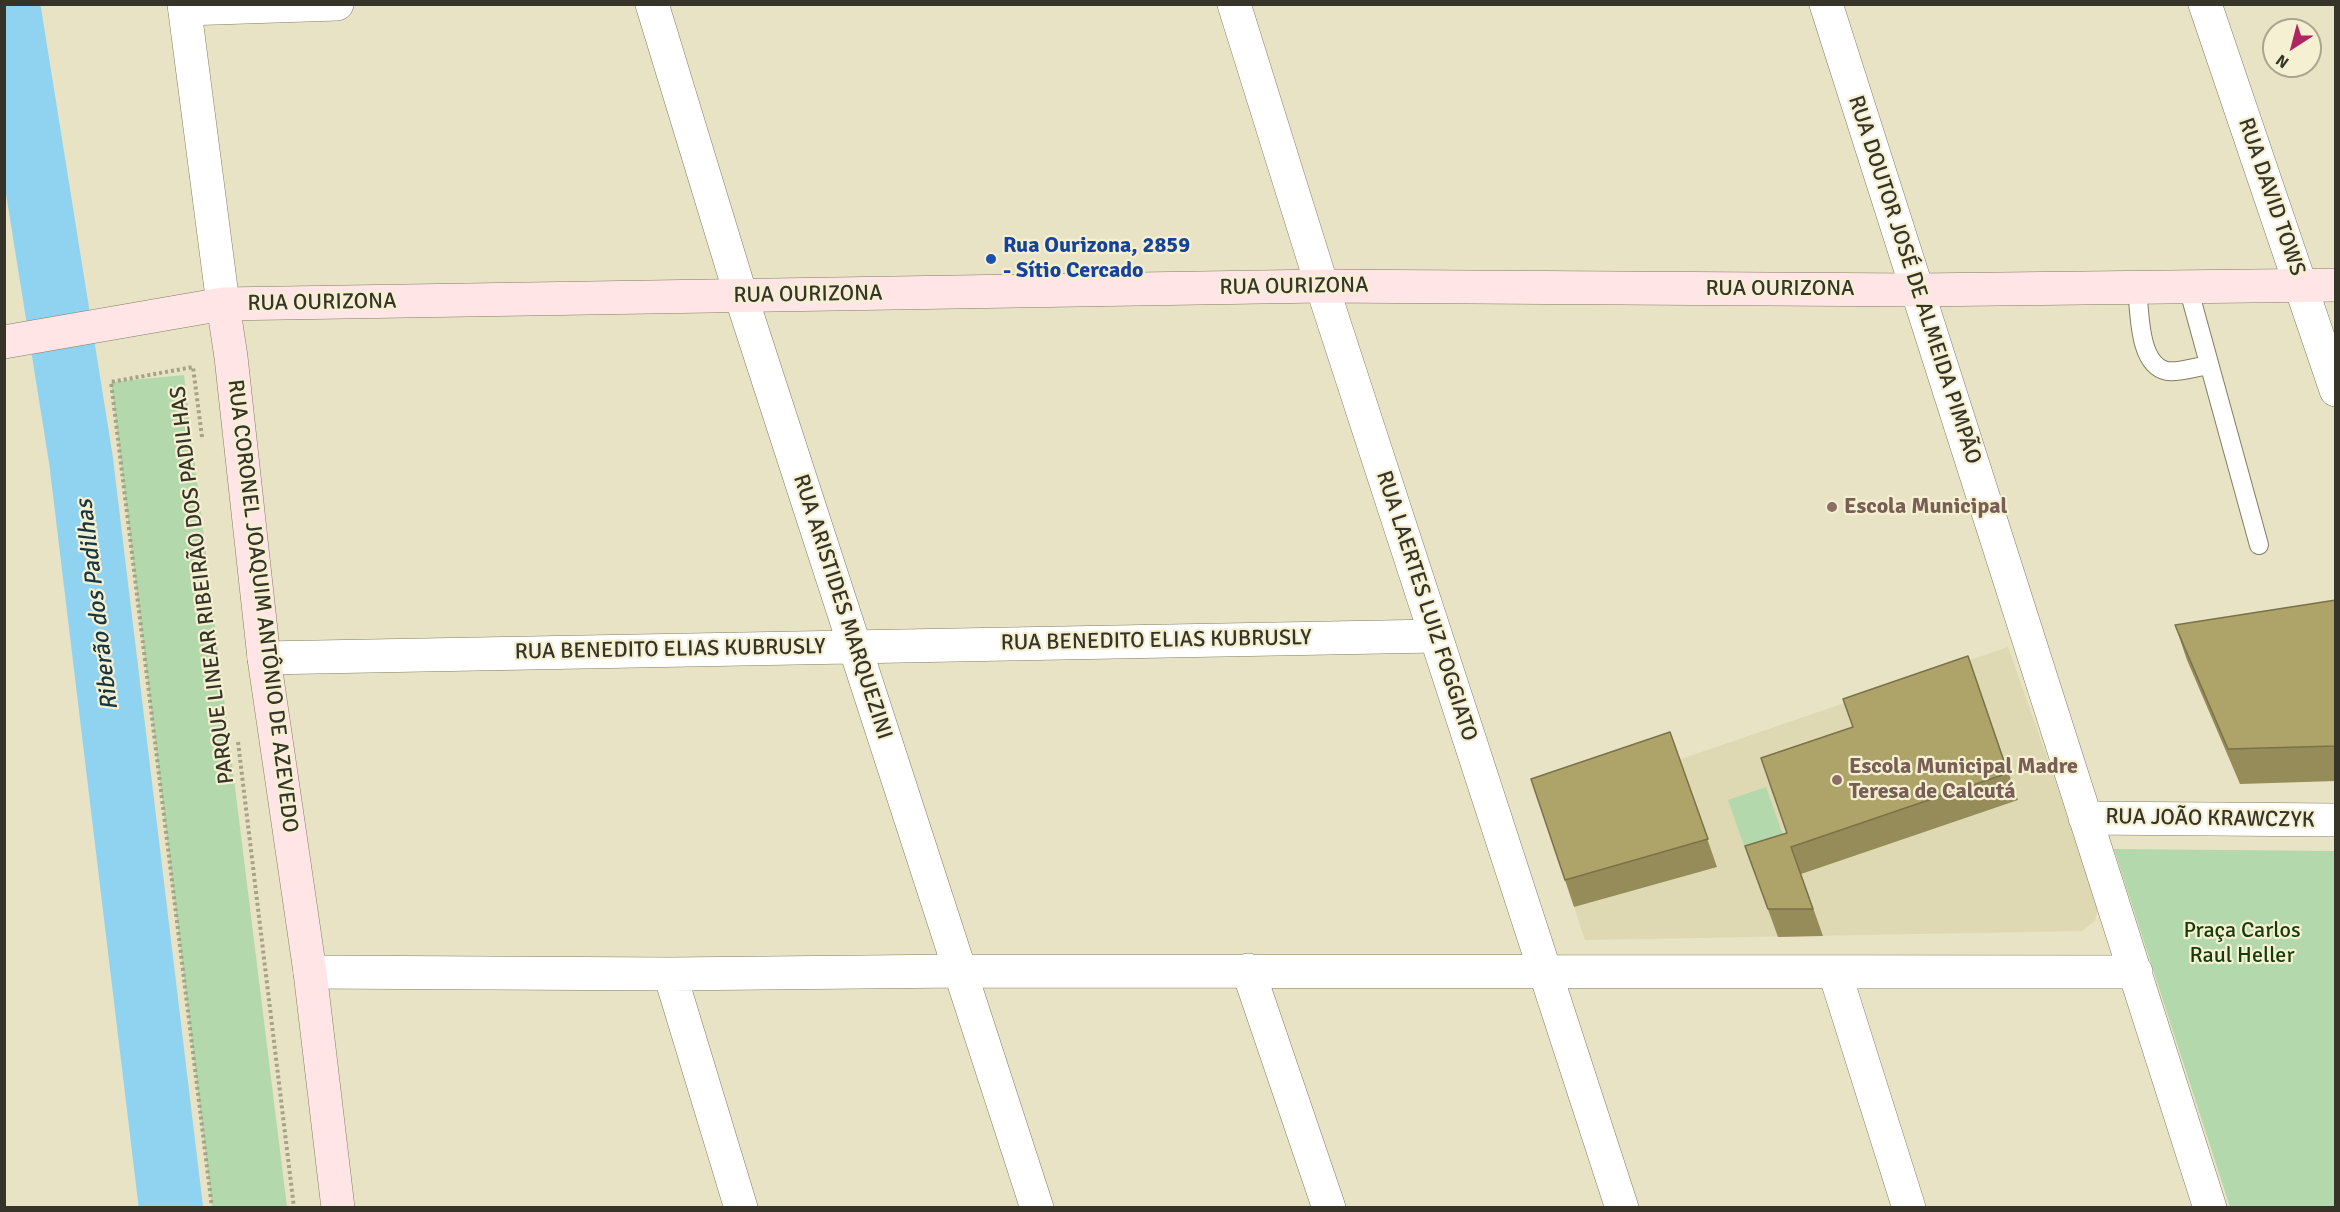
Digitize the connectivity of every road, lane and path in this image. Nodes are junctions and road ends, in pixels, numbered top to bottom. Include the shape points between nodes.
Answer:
1 (337, 4) edge
2 (652, 4) edge
3 (1234, 4) edge
4 (1826, 4) edge
5 (2205, 4) edge
6 (185, 7) edge
7 (2301, 285) junction
8 (2336, 285) edge
9 (1322, 286) junction
10 (2188, 287) junction
11 (2137, 288) junction
12 (1916, 290) junction
13 (741, 296) junction
14 (291, 303) junction
15 (223, 304) junction
16 (4, 342) edge
17 (231, 357) junction
18 (2208, 365) junction
19 (2336, 390) edge
20 (202, 438) dead end
21 (2259, 545) dead end
22 (1436, 636) junction
23 (855, 646) junction
24 (264, 658) junction
25 (237, 734) dead end
26 (2085, 818) junction
27 (2336, 820) edge
28 (1248, 970) junction
29 (960, 971) junction
30 (310, 972) junction
31 (2136, 972) junction
32 (1545, 973) junction
33 (1835, 973) junction
34 (670, 975) junction
35 (212, 1208) edge
36 (294, 1208) edge
37 (338, 1208) edge
38 (741, 1208) edge
39 (1037, 1208) edge
40 (1329, 1208) edge
41 (1622, 1208) edge
42 (1909, 1208) edge
43 (2210, 1208) edge

1 - 6 street
2 - 13 street, RUA ARISTIDES MARQUEZINI
3 - 9 street, RUA LAERTES LUIZ FOGGIATO
4 - 12 street, RUA DOUTOR JOSÉ DE ALMEIDA PIMPÃO
5 - 7 street, RUA DAVID TOWS
6 - 15 street, RUA CORONEL JOAQUIM ANTÔNIO DE AZEVEDO
7 - 8 main road, RUA OURIZONA
7 - 10 main road, RUA OURIZONA
7 - 19 street, RUA DAVID TOWS
9 - 12 main road, RUA OURIZONA
9 - 13 main road, RUA OURIZONA
9 - 22 street, RUA LAERTES LUIZ FOGGIATO
10 - 11 main road, RUA OURIZONA
10 - 18 lane
11 - 12 main road, RUA OURIZONA
11 - 18 lane via 2145,350 2152,364 2167,371
12 - 26 street, RUA DOUTOR JOSÉ DE ALMEIDA PIMPÃO
13 - 14 main road, RUA OURIZONA
13 - 23 street, RUA ARISTIDES MARQUEZINI
14 - 15 main road, RUA OURIZONA
14 - 17 main road via 262,319
15 - 16 main road, RUA OURIZONA
15 - 17 main road, RUA CORONEL JOAQUIM ANTÔNIO DE AZEVEDO
17 - 24 main road, RUA CORONEL JOAQUIM ANTÔNIO DE AZEVEDO
18 - 21 lane
20 - 35 path, PARQUE LINEAR RIBEIRÃO DOS PADILHAS via 193,367 111,382
22 - 23 street, RUA BENEDITO ELIAS KUBRUSLY
22 - 32 street, RUA LAERTES LUIZ FOGGIATO
23 - 24 street, RUA BENEDITO ELIAS KUBRUSLY
23 - 29 street, RUA ARISTIDES MARQUEZINI
24 - 30 main road, RUA CORONEL JOAQUIM ANTÔNIO DE AZEVEDO
25 - 36 path, PARQUE LINEAR RIBEIRÃO DOS PADILHAS
26 - 27 street, RUA JOÃO KRAWCZYK
26 - 31 street, RUA DOUTOR JOSÉ DE ALMEIDA PIMPÃO
28 - 29 street
28 - 32 street
28 - 40 street
29 - 34 street
29 - 39 street, RUA ARISTIDES MARQUEZINI
30 - 34 street
30 - 37 main road, RUA CORONEL JOAQUIM ANTÔNIO DE AZEVEDO
31 - 33 street
31 - 43 street, RUA DOUTOR JOSÉ DE ALMEIDA PIMPÃO
32 - 33 street
32 - 41 street, RUA LAERTES LUIZ FOGGIATO
33 - 42 street
34 - 38 street

